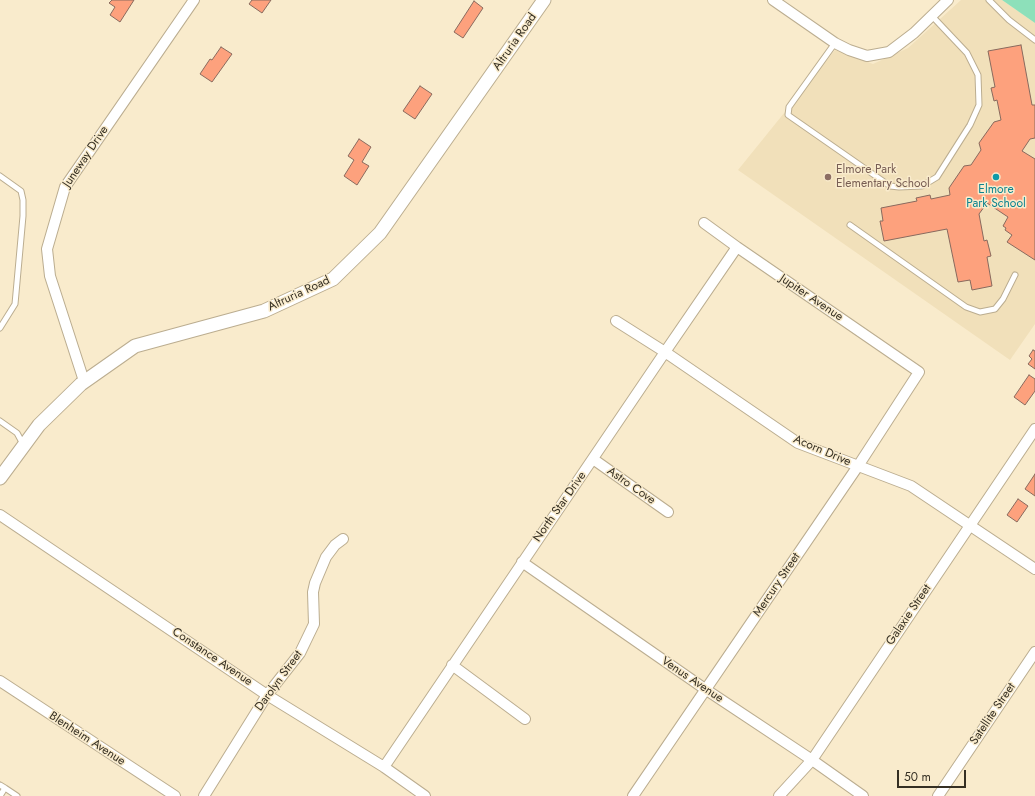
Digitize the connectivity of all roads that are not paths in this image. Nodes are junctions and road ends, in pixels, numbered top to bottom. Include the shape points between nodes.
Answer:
1 (194, 0) edge
2 (544, 0) edge
3 (948, 0) edge
4 (989, 0) edge
5 (777, 1) edge
6 (932, 16) junction
7 (1035, 40) edge
8 (835, 43) junction
9 (0, 176) edge
10 (704, 222) dead end
11 (850, 226) dead end
12 (737, 247) junction
13 (1015, 275) dead end
14 (616, 321) dead end
15 (0, 328) edge
16 (665, 352) junction
17 (919, 372) joint
18 (84, 381) junction
19 (0, 422) edge
20 (1035, 429) edge
21 (24, 445) junction
22 (593, 459) junction
23 (858, 466) junction
24 (0, 478) edge
25 (668, 512) dead end
26 (0, 515) edge
27 (970, 524) junction
28 (343, 539) dead end
29 (522, 562) junction
30 (1035, 569) edge
31 (1035, 652) edge
32 (452, 665) junction
33 (0, 681) edge
34 (705, 689) junction
35 (267, 695) junction
36 (525, 719) dead end
37 (812, 760) junction
38 (384, 767) junction
39 (0, 785) edge
40 (5, 788) junction
41 (0, 796) edge
42 (17, 796) edge
43 (175, 796) edge
44 (204, 796) edge
45 (425, 796) edge
46 (633, 796) edge
47 (779, 796) edge
48 (863, 796) edge
49 (938, 796) edge

1 - 18 street, Juneway Drive via 65,187 47,249 50,276
2 - 18 street, Altruria Road via 380,233 333,279 264,311 135,346
3 - 6 street
4 - 7 lane
5 - 8 street
6 - 8 street via 889,52 867,56
6 - 8 lane via 967,53 978,75 979,105 970,125 938,177 922,186 890,186 788,115 789,107
9 - 15 lane via 21,191 23,200 14,304
10 - 12 street, Jupiter Avenue
11 - 13 lane via 966,307 980,312 995,309
12 - 16 street, North Star Drive
12 - 17 street, Jupiter Avenue
14 - 16 street, Acorn Drive
16 - 22 street, North Star Drive
16 - 23 street, Acorn Drive via 798,443
17 - 23 street, Mercury Street
18 - 21 street, Altruria Road via 39,425
19 - 21 lane via 17,433
20 - 27 street, Galaxie Street
21 - 24 street, Altruria Road
22 - 25 street, Astro Cove
22 - 29 street, North Star Drive
23 - 27 street, Acorn Drive via 912,486
23 - 34 street, Mercury Street
26 - 35 street, Constance Avenue
27 - 30 street, Acorn Drive
27 - 37 street, Galaxie Street
28 - 35 street, Darolyn Street via 326,557 315,583 314,624 300,653
29 - 32 street, North Star Drive
29 - 34 street, Venus Avenue
31 - 49 street, Satellite Street
32 - 36 street
32 - 38 street, North Star Drive
33 - 43 street, Blenheim Avenue
34 - 37 street, Venus Avenue
34 - 46 street, Mercury Street
35 - 38 street, Constance Avenue
35 - 44 street, Darolyn Street
37 - 47 street, Galaxie Street
37 - 48 street, Venus Avenue
38 - 45 street, Constance Avenue
39 - 40 lane
40 - 41 lane
40 - 42 lane

